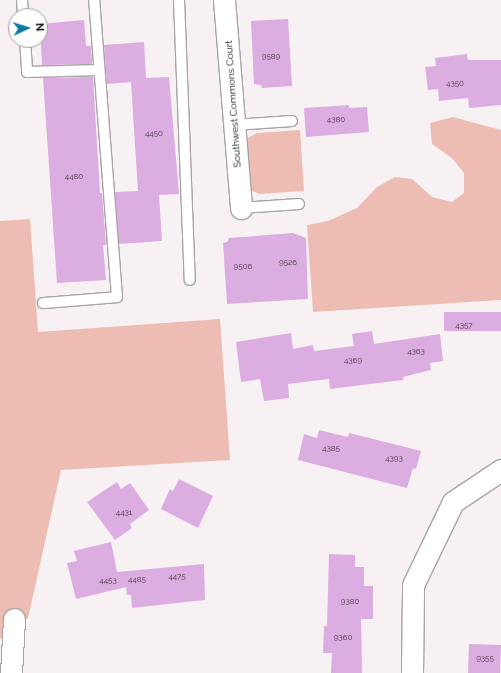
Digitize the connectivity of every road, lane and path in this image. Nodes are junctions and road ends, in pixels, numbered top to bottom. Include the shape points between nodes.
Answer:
1 (94, 0) edge
2 (179, 0) edge
3 (224, 0) edge
4 (25, 48) edge
5 (99, 70) junction
6 (292, 121) dead end
7 (234, 125) junction
8 (299, 204) dead end
9 (241, 208) joint
10 (190, 280) dead end
11 (44, 303) dead end
12 (501, 470) edge
13 (14, 619) dead end
14 (11, 673) edge
15 (412, 673) edge

1 - 5 lane
2 - 10 lane
3 - 7 street, Southwest Commons Court
4 - 5 lane via 26,72
5 - 11 lane via 117,298
6 - 7 lane
7 - 9 street, Southwest Commons Court
8 - 9 lane
12 - 15 street via 453,502 413,585
13 - 14 street

